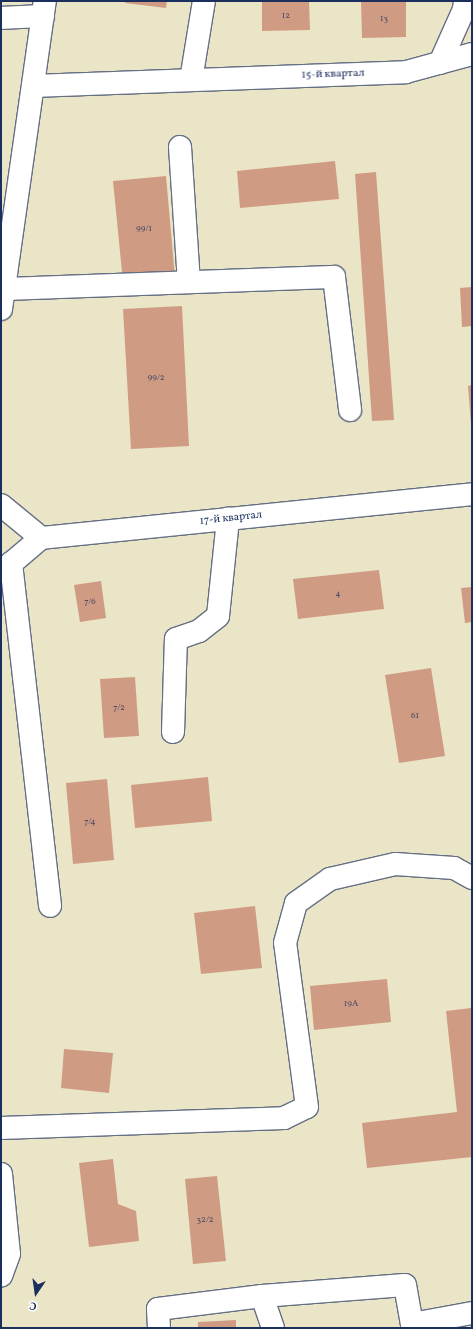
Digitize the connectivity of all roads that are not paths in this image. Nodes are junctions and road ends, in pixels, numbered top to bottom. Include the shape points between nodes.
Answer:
1 (204, 1) edge
2 (466, 1) edge
3 (44, 8) edge
4 (1, 18) edge
5 (472, 54) edge
6 (440, 63) junction
7 (191, 80) junction
8 (33, 86) junction
9 (180, 147) dead end
10 (189, 282) junction
11 (2, 299) edge
12 (350, 410) dead end
13 (472, 494) edge
14 (1, 505) edge
15 (228, 519) junction
16 (41, 538) junction
17 (6, 567) edge
18 (173, 732) dead end
19 (472, 878) edge
20 (50, 906) dead end
21 (1, 1128) edge
22 (1, 1174) edge
23 (1, 1276) edge
24 (262, 1296) junction
25 (472, 1312) edge
26 (412, 1326) edge
27 (159, 1328) edge
28 (273, 1328) edge

1 - 7 street
2 - 6 street
3 - 4 street
3 - 8 street
5 - 6 street, 15-й квартал
6 - 7 street, 15-й квартал via 406,72
7 - 8 street, 15-й квартал
8 - 11 street
9 - 10 street
10 - 11 street
10 - 12 street via 334,277
13 - 15 street, 17-й квартал
14 - 16 street
15 - 16 street, 17-й квартал
15 - 18 street via 218,616 200,630 176,639
16 - 17 street
17 - 20 street
19 - 21 street via 454,868 395,864 330,879 296,903 285,943 306,1107 284,1118
22 - 23 street via 9,1254
24 - 26 street via 405,1286
24 - 27 street via 158,1309
24 - 28 street
25 - 26 street

